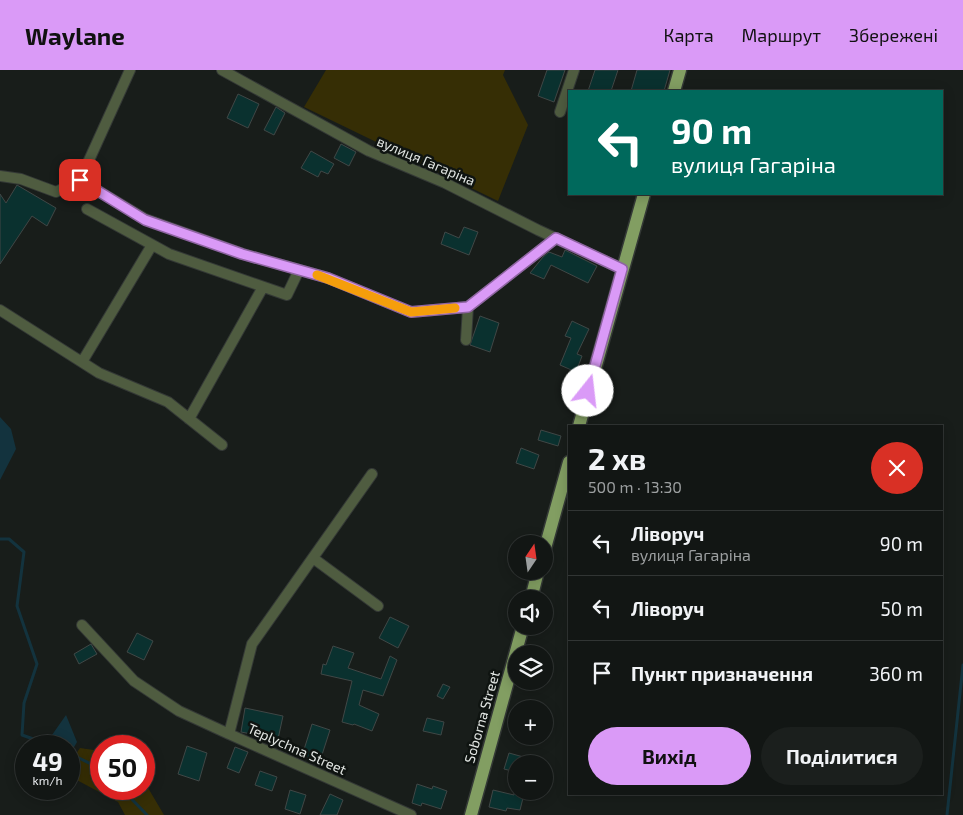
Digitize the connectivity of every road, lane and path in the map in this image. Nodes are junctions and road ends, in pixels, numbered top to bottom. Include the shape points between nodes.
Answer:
1 (130, 70) edge
2 (222, 70) edge
3 (574, 70) edge
4 (680, 70) edge
5 (674, 90) edge
6 (560, 112) dead end
7 (0, 176) edge
8 (80, 180) junction
9 (644, 195) edge
10 (87, 210) dead end
11 (556, 238) junction
12 (152, 245) junction
13 (622, 269) junction
14 (299, 270) junction
15 (264, 287) junction
16 (468, 307) junction
17 (0, 310) edge
18 (466, 340) dead end
19 (82, 362) junction
20 (189, 419) junction
21 (579, 425) edge
22 (222, 445) dead end
23 (568, 466) edge
24 (372, 474) dead end
25 (549, 535) edge
26 (313, 558) junction
27 (378, 606) dead end
28 (82, 626) dead end
29 (521, 635) edge
30 (229, 734) junction
31 (411, 815) edge
32 (471, 815) edge

1 - 8 street
2 - 11 street, вулиця Гагаріна via 369,151 445,183
3 - 6 street
4 - 5 main road
7 - 8 street via 21,179 56,192
8 - 14 street via 145,220
9 - 13 main road
10 - 12 street
11 - 13 street, вулиця Гагаріна
11 - 16 street
12 - 15 street
12 - 19 street
13 - 21 main road
14 - 15 street via 287,295
14 - 16 street via 328,278 411,312
15 - 20 street
16 - 18 street
17 - 19 street
19 - 20 street via 99,373 168,402
20 - 22 street
23 - 25 main road
24 - 26 street
26 - 27 street
26 - 30 street, Teplychna Street via 252,644
28 - 30 street via 134,681 179,711
29 - 32 main road, Soborna Street
30 - 31 street, Teplychna Street

